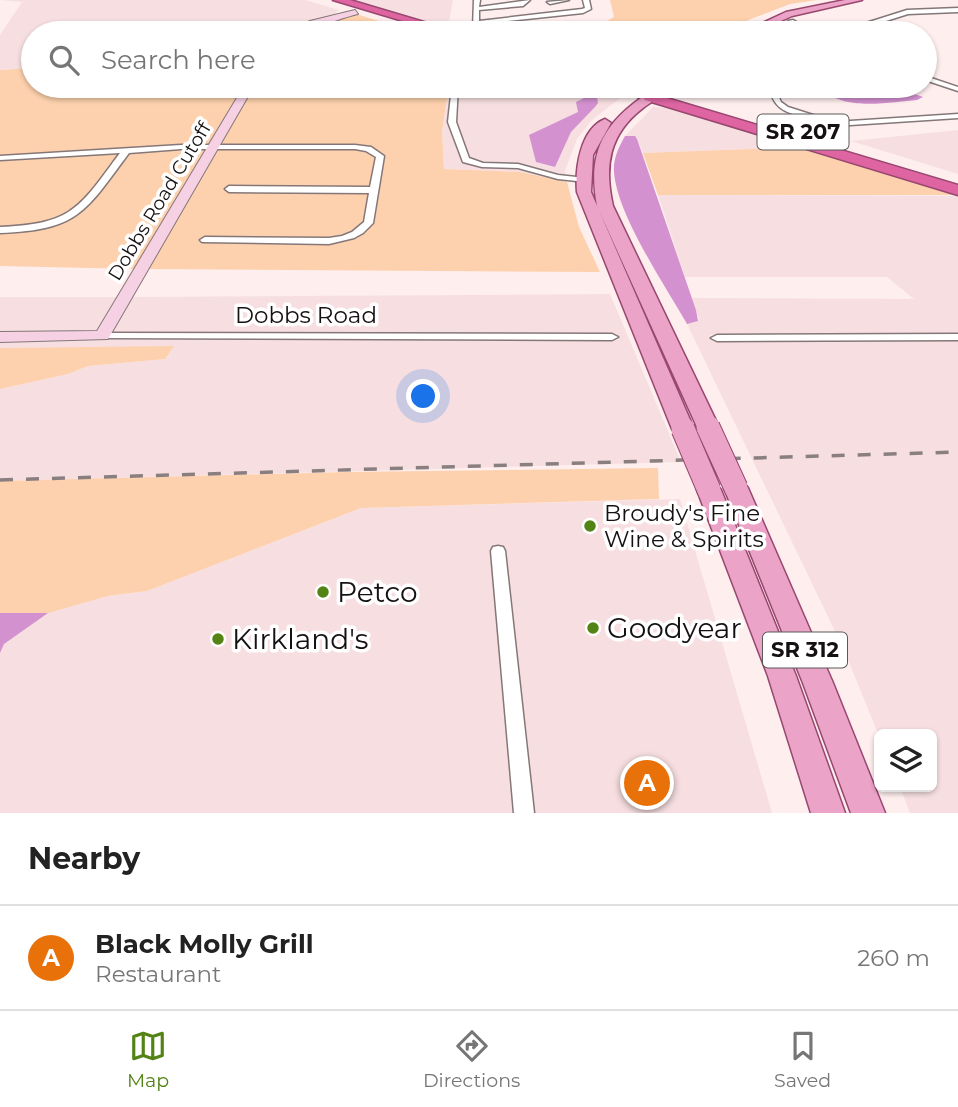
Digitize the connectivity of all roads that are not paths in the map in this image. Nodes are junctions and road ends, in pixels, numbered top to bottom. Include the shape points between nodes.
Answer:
1 (477, 0) edge
2 (527, 0) edge
3 (566, 0) edge
4 (586, 0) edge
5 (862, 1) edge
6 (550, 2) edge
7 (335, 7) edge
8 (477, 9) junction
9 (946, 10) junction
10 (958, 10) edge
11 (355, 12) junction
12 (389, 15) junction
13 (779, 17) junction
14 (958, 17) edge
15 (311, 21) edge
16 (387, 21) edge
17 (411, 21) edge
18 (477, 21) edge
19 (495, 21) edge
20 (771, 21) edge
21 (792, 21) joint
22 (879, 21) edge
23 (937, 82) edge
24 (958, 89) edge
25 (242, 98) edge
26 (454, 98) edge
27 (641, 98) edge
28 (643, 98) edge
29 (660, 98) edge
30 (668, 98) edge
31 (777, 98) edge
32 (798, 114) junction
33 (958, 116) edge
34 (778, 125) junction
35 (213, 148) junction
36 (126, 152) junction
37 (0, 158) edge
38 (583, 180) junction
39 (958, 180) edge
40 (229, 190) dead end
41 (375, 190) junction
42 (958, 190) edge
43 (607, 210) junction
44 (0, 230) edge
45 (205, 240) dead end
46 (102, 336) junction
47 (0, 337) edge
48 (612, 337) dead end
49 (958, 337) edge
50 (717, 338) dead end
51 (722, 489) junction
52 (498, 551) dead end
53 (524, 813) edge
54 (828, 813) edge
55 (867, 813) edge

1 - 8 street
2 - 8 street
3 - 6 street
4 - 19 street via 588,9 583,11
5 - 13 main road
5 - 21 main road
7 - 11 highway
7 - 12 highway via 367,8
7 - 15 street
8 - 18 street
9 - 10 street
9 - 14 street
9 - 22 street via 907,12
11 - 12 highway
11 - 16 highway
12 - 17 highway
13 - 20 main road
13 - 21 main road
23 - 24 street
25 - 35 street, Dobbs Road Cutoff
26 - 38 street via 452,122 466,160
27 - 38 main road, SR 312 via 595,133
28 - 43 main road, SR 312 via 614,129 604,148 599,181
29 - 42 highway, SR 207
30 - 34 highway, SR 207
31 - 32 street via 781,106
32 - 33 street via 849,125
32 - 34 street
34 - 39 highway, SR 207
35 - 36 street
35 - 41 street via 368,149 380,156
35 - 46 street, Dobbs Road Cutoff
36 - 37 street
36 - 44 street via 77,214 50,226
38 - 43 main road via 592,182 599,207
38 - 51 main road, SR 312, bridge via 588,205 683,429
40 - 41 street
41 - 45 street via 368,223 347,238
43 - 51 main road, SR 312, bridge via 708,427
46 - 47 street, Dobbs Road
46 - 48 street, Dobbs Road
49 - 50 street
51 - 54 main road, SR 312
51 - 55 main road, SR 312 via 818,683
52 - 53 street

